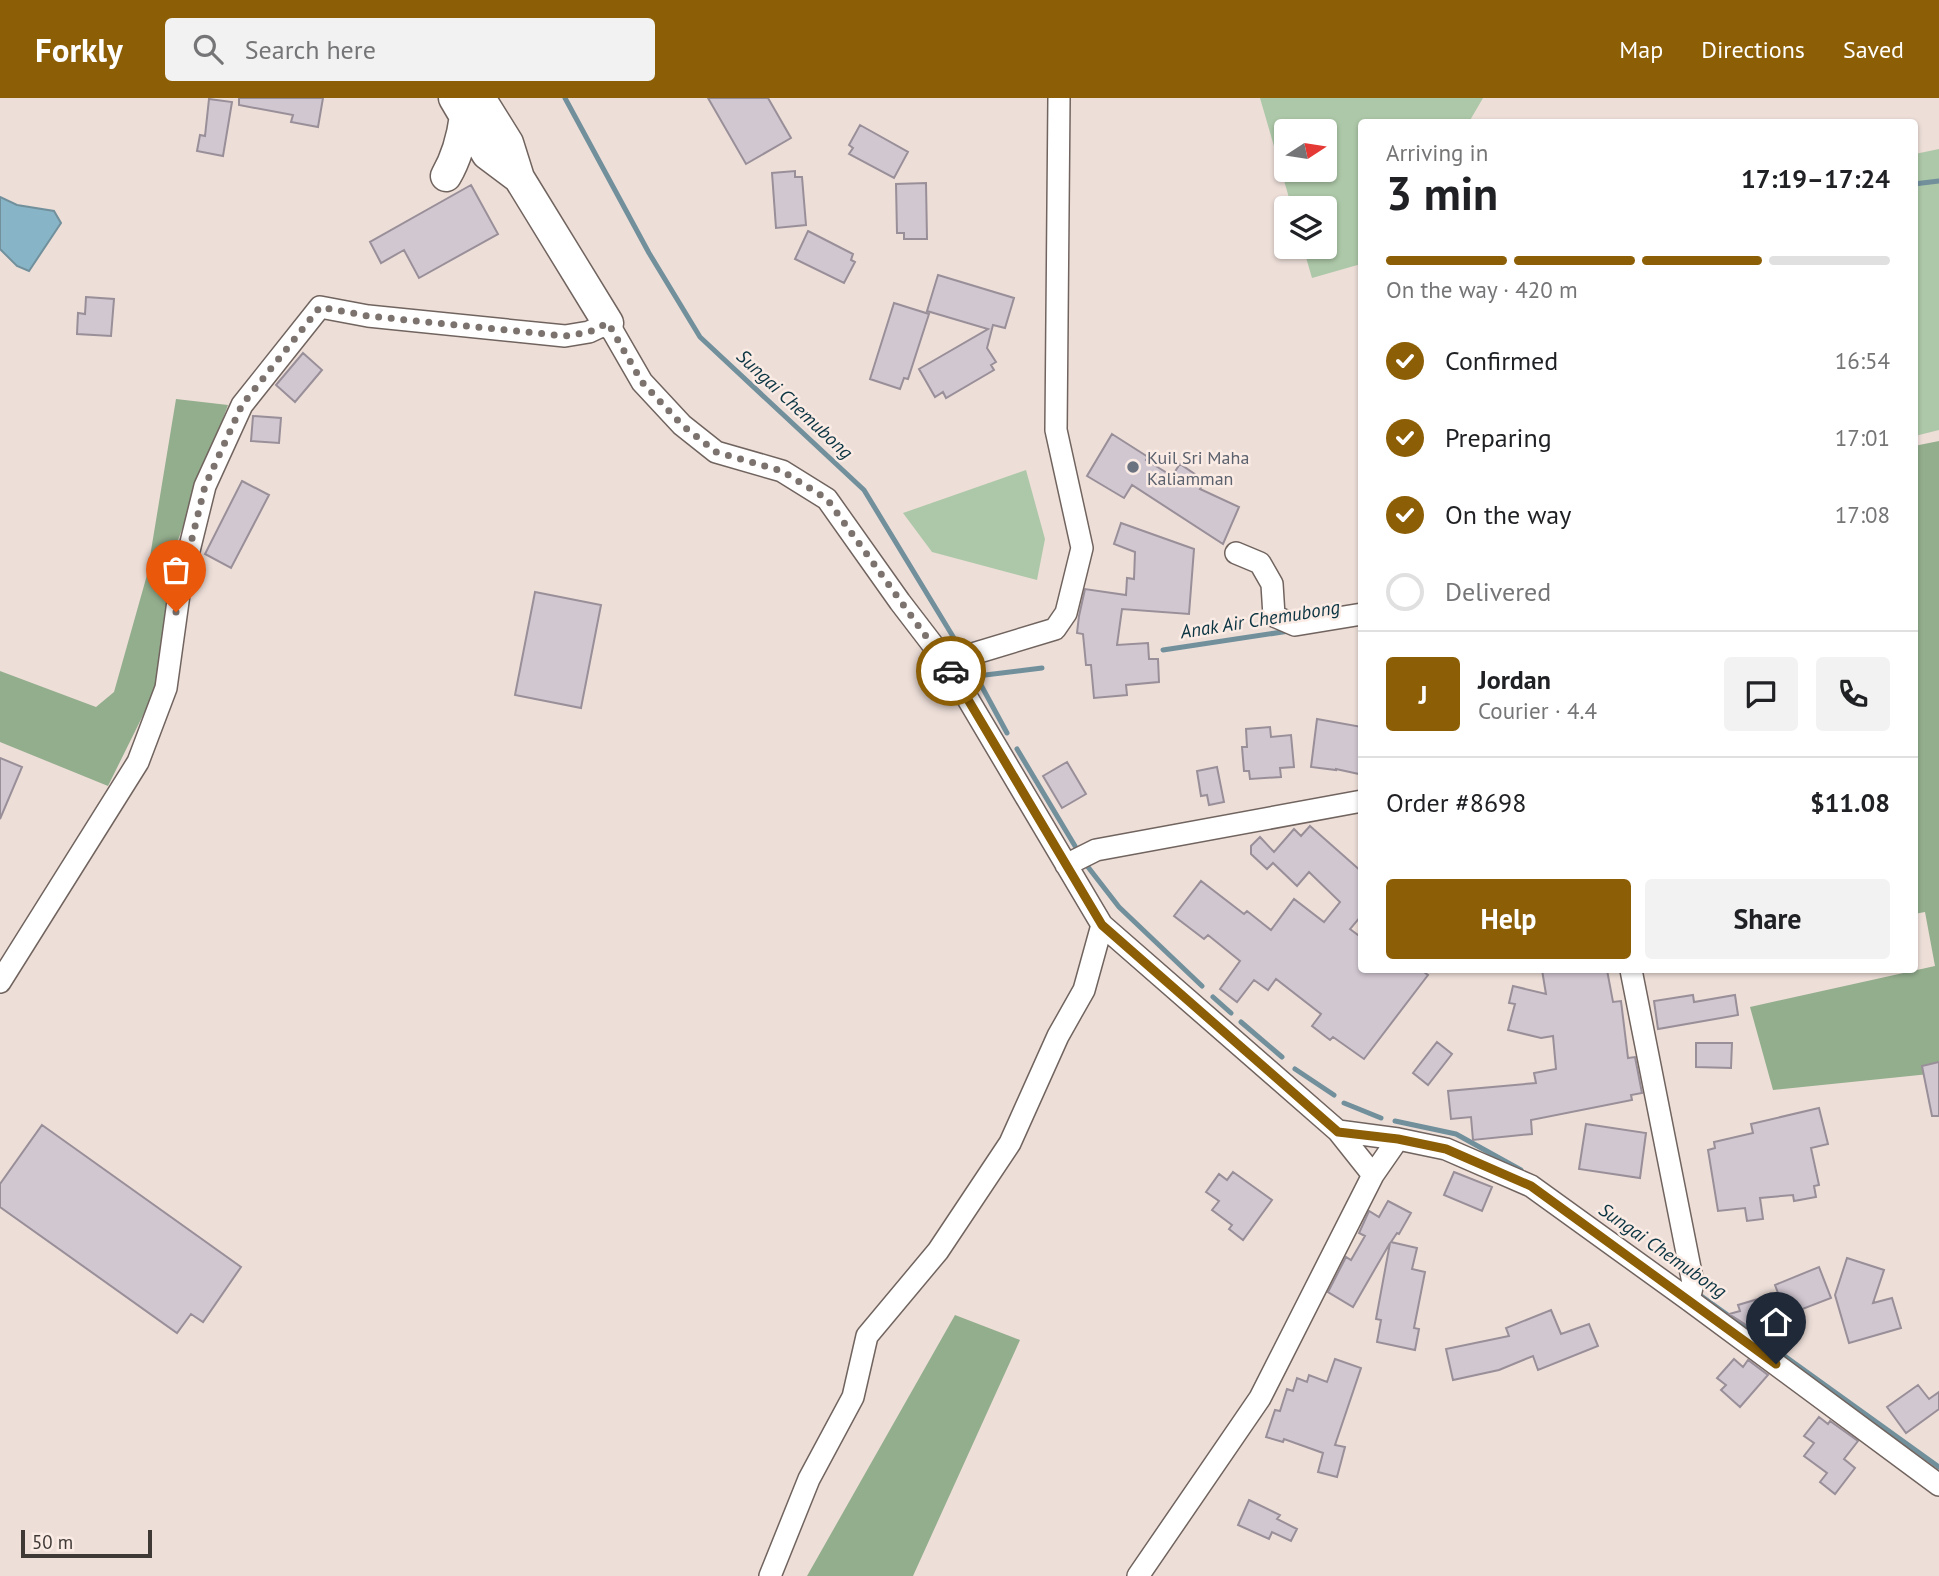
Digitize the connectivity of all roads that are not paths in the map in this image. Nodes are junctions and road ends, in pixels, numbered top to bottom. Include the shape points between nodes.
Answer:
1 (1059, 98) edge
2 (466, 104) edge
3 (446, 176) dead end
4 (608, 323) junction
5 (1236, 553) dead end
6 (1358, 615) edge
7 (948, 662) junction
8 (1358, 802) edge
9 (1066, 865) junction
10 (1102, 925) junction
11 (1632, 973) edge
12 (0, 982) edge
13 (1338, 1132) junction
14 (1398, 1139) junction
15 (1373, 1175) junction
16 (1691, 1294) junction
17 (1939, 1485) edge
18 (770, 1576) edge
19 (1138, 1576) edge

1 - 7 street via 1056,430 1082,548 1066,613 1055,629
2 - 3 main road via 460,146
2 - 4 main road via 487,154 519,178
4 - 7 street via 642,382 682,425 716,452 782,471 827,499
4 - 12 street via 565,336 320,307 242,405 205,486 180,587 166,688 138,762
5 - 6 street via 1261,562 1272,584 1274,616 1295,625
7 - 9 street
8 - 9 street via 1096,850
9 - 10 street
10 - 13 street
10 - 18 street via 1084,990 1010,1143 938,1251 867,1336 853,1397 809,1479
11 - 16 street
13 - 14 street
13 - 15 street
14 - 15 street
14 - 16 street via 1446,1149 1531,1186
15 - 19 street via 1260,1398
16 - 17 street

